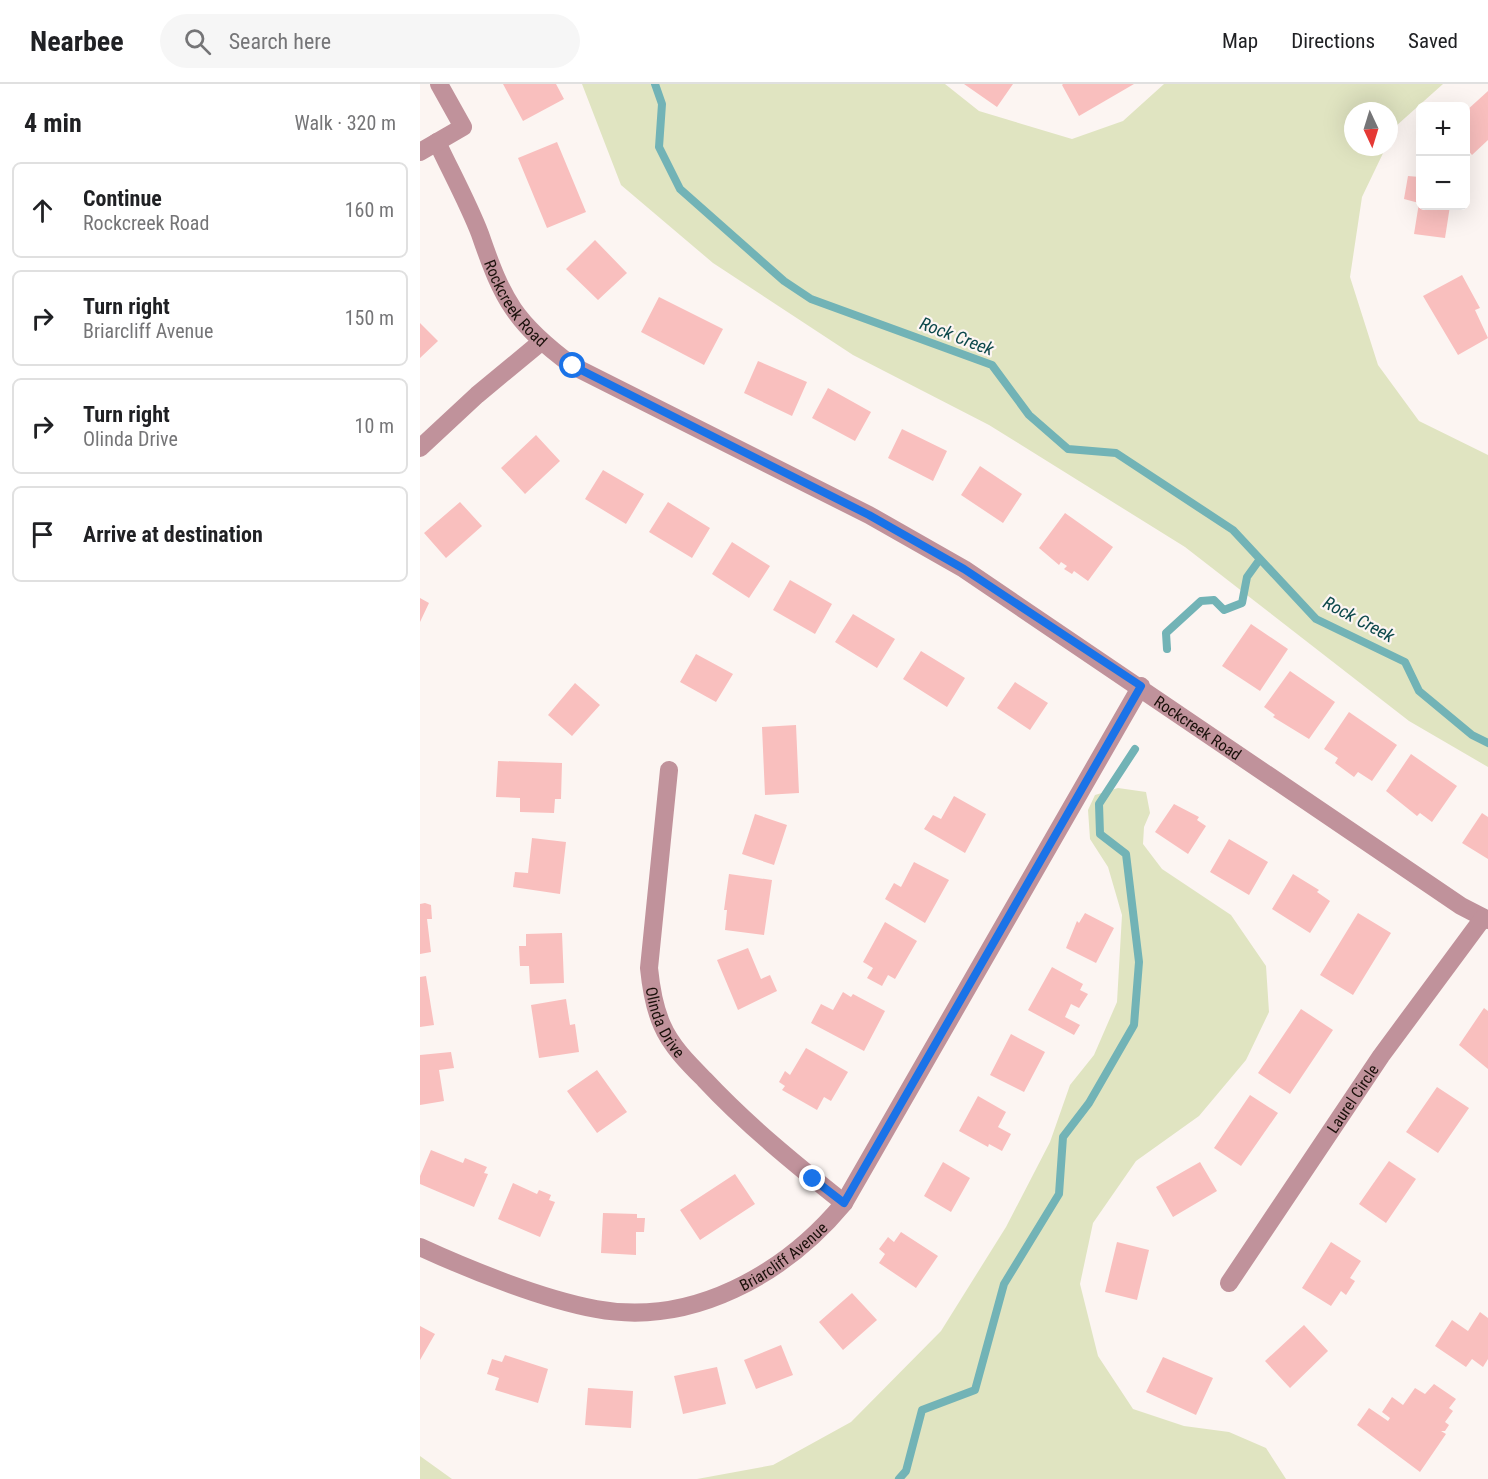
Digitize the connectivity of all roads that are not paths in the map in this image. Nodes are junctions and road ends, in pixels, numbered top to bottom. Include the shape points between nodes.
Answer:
1 (440, 84) edge
2 (437, 142) junction
3 (420, 152) edge
4 (541, 342) junction
5 (420, 448) edge
6 (1141, 686) junction
7 (669, 770) dead end
8 (1486, 919) edge
9 (844, 1203) junction
10 (420, 1247) edge
11 (1229, 1283) dead end

1 - 2 street via 463,127
2 - 3 street
2 - 4 street, Rockcreek Road via 480,234 500,288 519,318
4 - 5 street
4 - 6 street, Rockcreek Road via 573,366 869,515 964,569
6 - 8 street, Rockcreek Road via 1461,906
6 - 9 street, Briarcliff Avenue
7 - 9 street, Olinda Drive via 649,968 662,1026 678,1052 723,1100 781,1154
8 - 11 street, Laurel Circle via 1381,1056
9 - 10 street, Briarcliff Avenue via 800,1250 760,1278 692,1304 652,1310 596,1309 528,1289

